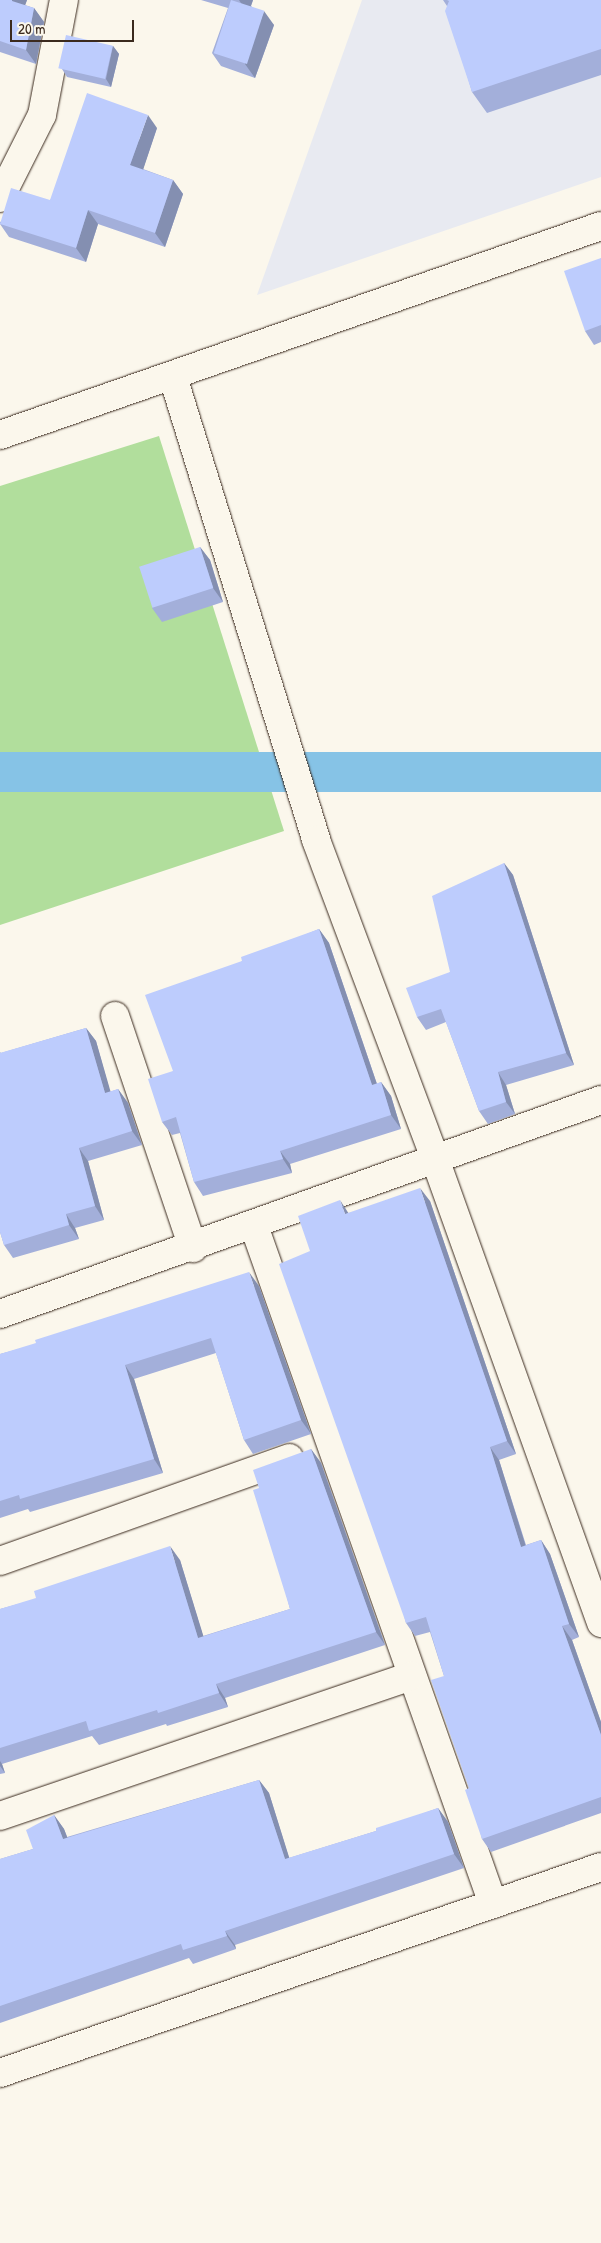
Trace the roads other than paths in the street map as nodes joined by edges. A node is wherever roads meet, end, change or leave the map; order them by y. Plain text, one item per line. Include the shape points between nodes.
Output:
1 (64, 0) edge
2 (0, 198) edge
3 (601, 226) edge
4 (173, 377) junction
5 (0, 435) edge
6 (115, 1016) dead end
7 (601, 1100) edge
8 (435, 1159) junction
9 (254, 1226) junction
10 (193, 1248) junction
11 (0, 1314) edge
12 (328, 1444) junction
13 (0, 1561) edge
14 (601, 1623) edge
15 (411, 1676) junction
16 (0, 1816) edge
17 (601, 1867) edge
18 (493, 1904) junction
19 (0, 2074) edge

1 - 2 street via 42,114
3 - 4 street
4 - 5 street
4 - 8 street via 316,840
6 - 10 street
7 - 8 street
8 - 9 street
8 - 14 street
9 - 10 street
9 - 12 street
10 - 11 street
12 - 13 street
12 - 15 street
15 - 16 street
15 - 18 street
17 - 18 street
18 - 19 street

